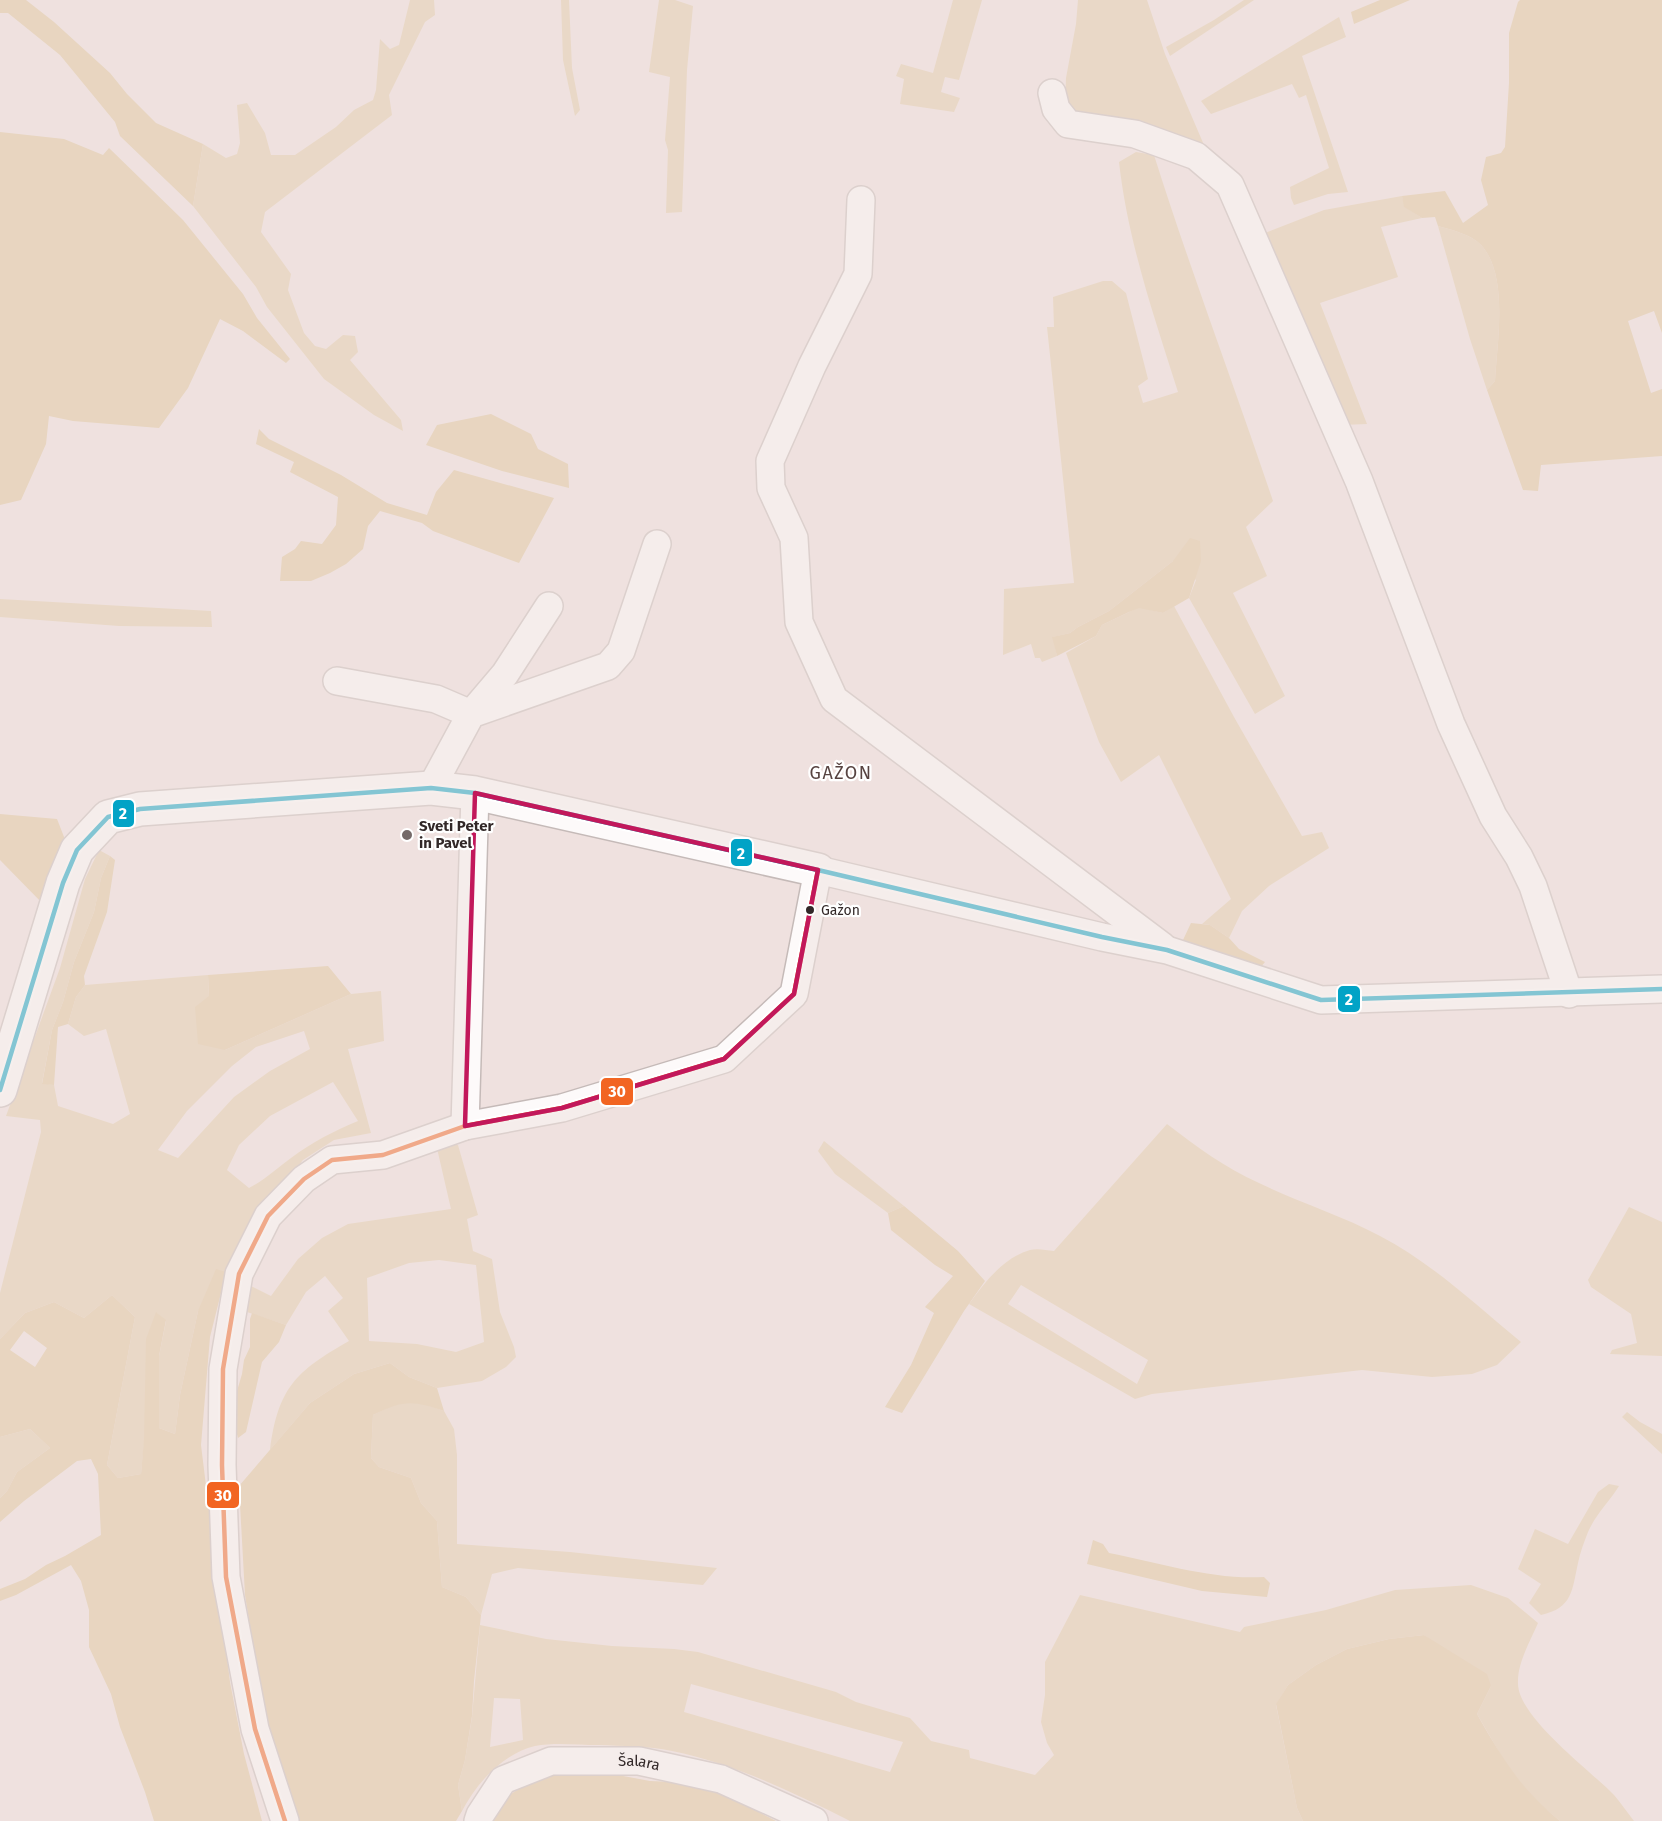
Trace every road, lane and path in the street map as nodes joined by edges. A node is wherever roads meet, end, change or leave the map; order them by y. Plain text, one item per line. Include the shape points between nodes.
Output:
1 (1053, 93) dead end
2 (861, 200) dead end
3 (657, 544) dead end
4 (549, 606) dead end
5 (337, 681) dead end
6 (471, 714) junction
7 (431, 788) junction
8 (475, 793) junction
9 (818, 870) junction
10 (1167, 950) junction
11 (1662, 989) edge
12 (1569, 994) junction
13 (0, 1090) edge
14 (465, 1126) junction
15 (285, 1821) edge
16 (478, 1821) edge
17 (814, 1821) edge

1 - 12 street via 1056,110 1068,124 1136,134 1197,156 1230,185 1359,481 1451,724 1493,816 1533,886
2 - 10 street via 858,274 770,461 771,488 794,537 799,622 834,699
3 - 6 street via 621,651 608,666
4 - 6 street via 505,674
5 - 6 street via 436,699
6 - 7 street
7 - 8 street
7 - 13 street via 140,809 108,817 77,850 63,884
8 - 9 street
8 - 14 street
9 - 10 street
9 - 14 street via 794,994 724,1059 562,1108
10 - 12 street via 1321,1000
11 - 12 street
14 - 15 street via 383,1155 332,1160 304,1179 268,1216 239,1274 223,1369 226,1577 255,1730
16 - 17 street, Šalara via 503,1780 551,1761 639,1761 722,1779

